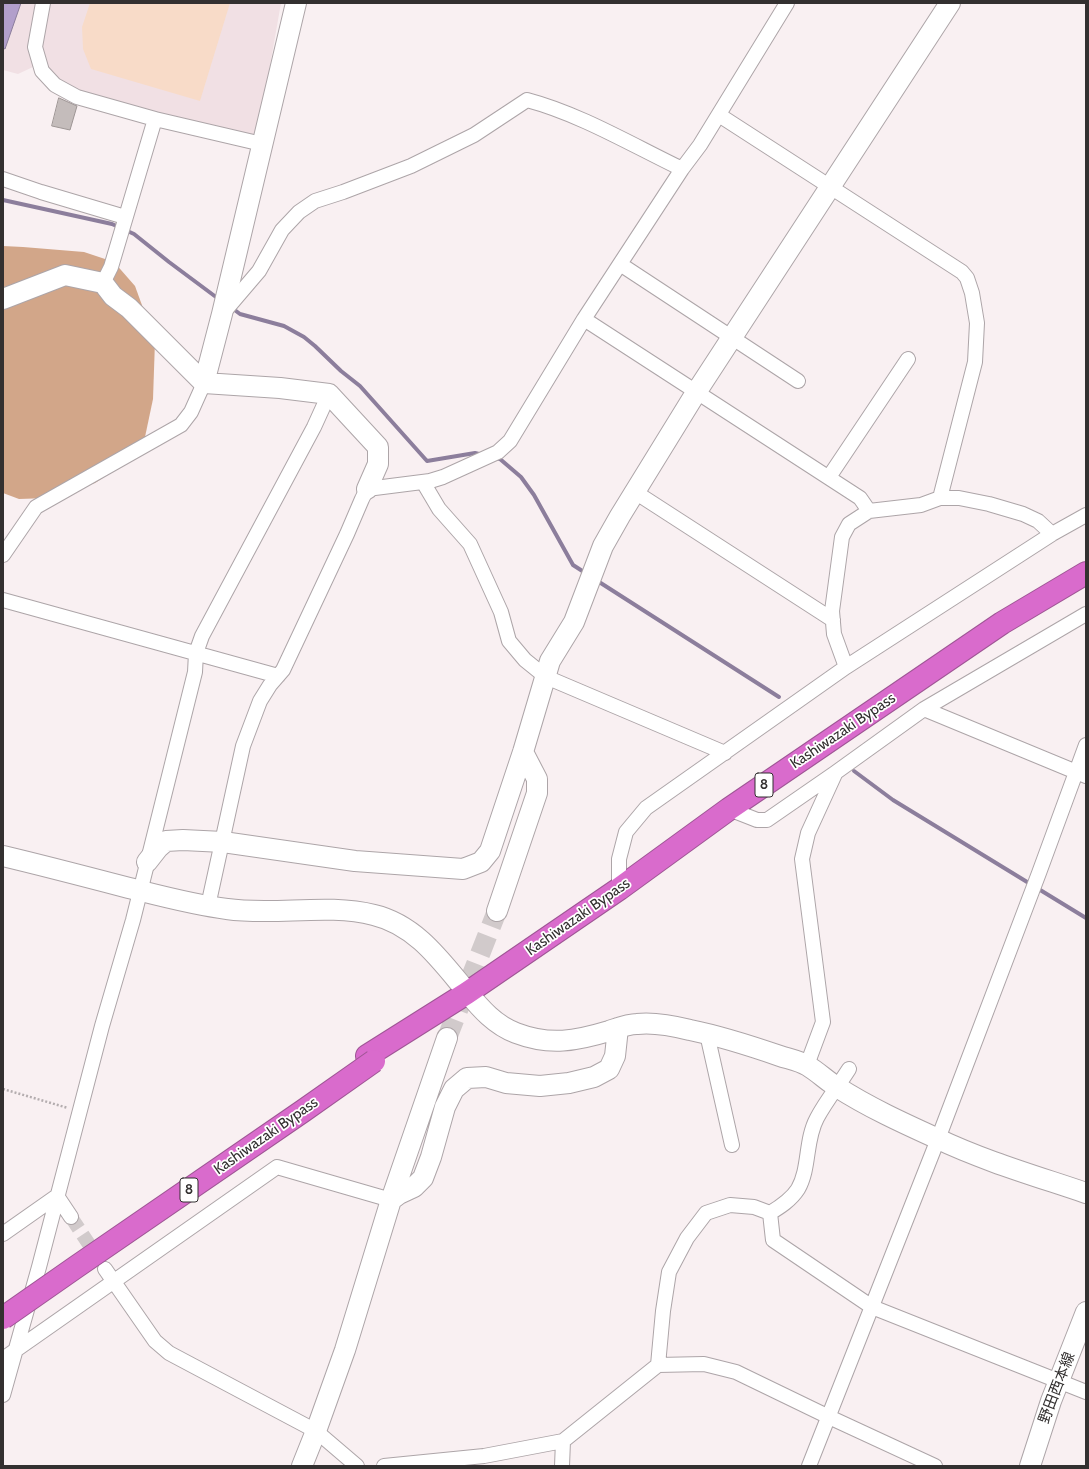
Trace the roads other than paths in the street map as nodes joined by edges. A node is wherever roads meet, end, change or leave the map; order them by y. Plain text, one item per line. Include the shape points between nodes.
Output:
1 (43, 3) edge
2 (296, 3) edge
3 (787, 3) edge
4 (950, 3) edge
5 (718, 115) junction
6 (155, 119) junction
7 (262, 144) junction
8 (682, 169) junction
9 (3, 179) edge
10 (831, 187) junction
11 (125, 217) junction
12 (620, 264) junction
13 (103, 283) junction
14 (3, 299) edge
15 (222, 314) junction
16 (584, 319) junction
17 (733, 337) junction
18 (908, 359) dead end
19 (798, 381) dead end
20 (204, 383) junction
21 (697, 391) junction
22 (329, 394) junction
23 (829, 477) junction
24 (423, 482) junction
25 (367, 489) junction
26 (635, 492) junction
27 (940, 498) junction
28 (869, 511) junction
29 (1086, 515) edge
30 (1052, 534) junction
31 (3, 555) edge
32 (1086, 573) edge
33 (3, 600) edge
34 (1086, 614) edge
35 (833, 620) junction
36 (196, 653) junction
37 (846, 667) junction
38 (278, 676) junction
39 (546, 676) junction
40 (924, 710) junction
41 (1086, 745) edge
42 (523, 752) junction
43 (725, 753) junction
44 (835, 773) junction
45 (1081, 774) edge
46 (729, 809) junction
47 (223, 842) junction
48 (3, 856) edge
49 (147, 862) junction
50 (619, 888) junction
51 (140, 891) junction
52 (208, 906) junction
53 (497, 911) tunnel mouth
54 (467, 993) junction
55 (618, 1028) junction
56 (707, 1034) junction
57 (447, 1038) tunnel mouth
58 (371, 1058) junction
59 (807, 1065) junction
60 (849, 1069) dead end
61 (837, 1088) junction
62 (938, 1139) junction
63 (732, 1145) dead end
64 (1086, 1193) edge
65 (57, 1196) junction
66 (391, 1200) junction
67 (770, 1213) junction
68 (71, 1217) tunnel mouth
69 (3, 1234) edge
70 (105, 1269) tunnel mouth
71 (113, 1281) junction
72 (3, 1304) edge
73 (872, 1307) junction
74 (1086, 1312) edge
75 (3, 1318) edge
76 (16, 1349) junction
77 (3, 1359) edge
78 (658, 1365) junction
79 (1058, 1381) junction
80 (1086, 1392) edge
81 (3, 1395) edge
82 (829, 1417) junction
83 (316, 1431) junction
84 (563, 1441) junction
85 (302, 1466) edge
86 (357, 1466) edge
87 (384, 1466) edge
88 (562, 1466) edge
89 (809, 1466) edge
90 (935, 1466) edge
91 (1030, 1466) edge

1 - 6 street via 35,47 42,72 55,85 76,97
2 - 7 street
3 - 5 street
4 - 10 street
5 - 8 street
5 - 10 street
6 - 7 street
6 - 11 street
7 - 15 street
8 - 12 street
8 - 15 street via 592,125 546,105 527,100 474,135 411,166 315,201 299,212 282,230 259,271
9 - 11 street
10 - 17 street
10 - 27 street via 962,272 972,292 977,323 975,362
11 - 13 street via 111,267
12 - 16 street
12 - 17 street
13 - 14 street via 65,275
13 - 20 street via 113,296 129,308
15 - 20 street
16 - 21 street
16 - 24 street via 510,441 498,452 444,477
17 - 19 street
17 - 21 street
18 - 23 street
20 - 22 street
20 - 31 street via 191,412 180,425 36,508
21 - 23 street
21 - 26 street
22 - 25 street via 378,447 378,464
22 - 36 street via 314,427 202,636
23 - 28 street via 860,498
24 - 25 street
24 - 39 street via 439,509 470,544 501,612 509,641 525,660
25 - 38 street
26 - 35 street
26 - 39 street via 603,546 574,622 550,661
27 - 28 street via 921,506
27 - 30 street via 959,498 1023,514 1038,521
28 - 35 street via 849,524 842,537
29 - 30 street
30 - 37 street
32 - 46 highway, Kashiwazaki Bypass / 8 via 1002,622
33 - 36 street
34 - 40 street
35 - 37 street via 834,634
36 - 38 street
36 - 49 street via 195,672
37 - 43 street
38 - 47 street via 260,701 243,746
39 - 42 street
39 - 43 street
40 - 44 street
40 - 45 street
41 - 45 street
42 - 47 street via 490,851 481,862 463,868 355,861
42 - 53 street via 536,779 537,793
43 - 50 street via 646,808 626,832 619,859
44 - 46 street via 766,820 757,820
44 - 59 street via 808,833 802,859 823,1022
45 - 62 street via 1039,873
46 - 50 highway, Kashiwazaki Bypass / 8
47 - 49 street via 166,841
47 - 52 street
48 - 51 street
49 - 51 street
50 - 54 highway, Kashiwazaki Bypass / 8
51 - 52 street
51 - 65 street
52 - 54 street via 230,910 342,910 373,914 407,929 425,944
54 - 55 street via 494,1021 512,1032 530,1038 566,1041
54 - 58 highway, Kashiwazaki Bypass / 8
55 - 56 street via 637,1024 657,1025
55 - 66 street via 615,1056 609,1069 594,1077 540,1086 506,1083 486,1078 467,1078 454,1089 444,1107 423,1178 414,1187
56 - 59 street
56 - 63 street
57 - 66 street
58 - 72 highway, Kashiwazaki Bypass / 8
58 - 75 highway, Kashiwazaki Bypass / 8, bridge via 303,1111
59 - 61 street
60 - 61 street
61 - 62 street
61 - 67 street via 817,1118 797,1190 784,1204
62 - 64 street via 982,1158
62 - 73 street
65 - 68 street
65 - 69 street
65 - 76 street
66 - 71 street via 277,1167
66 - 83 street via 345,1350
67 - 73 street via 773,1240
67 - 78 street via 754,1207 730,1205 706,1213 687,1238 669,1272
70 - 71 street
71 - 76 street
71 - 83 street via 155,1341 169,1353
73 - 79 street
73 - 82 street
74 - 79 street, 野田西本線
76 - 77 street
76 - 81 street
78 - 82 street via 704,1364 736,1372
78 - 84 street
79 - 80 street
79 - 91 street, 野田西本線
82 - 89 street
82 - 90 street
83 - 85 street
83 - 86 street
84 - 87 street via 484,1456
84 - 88 street

